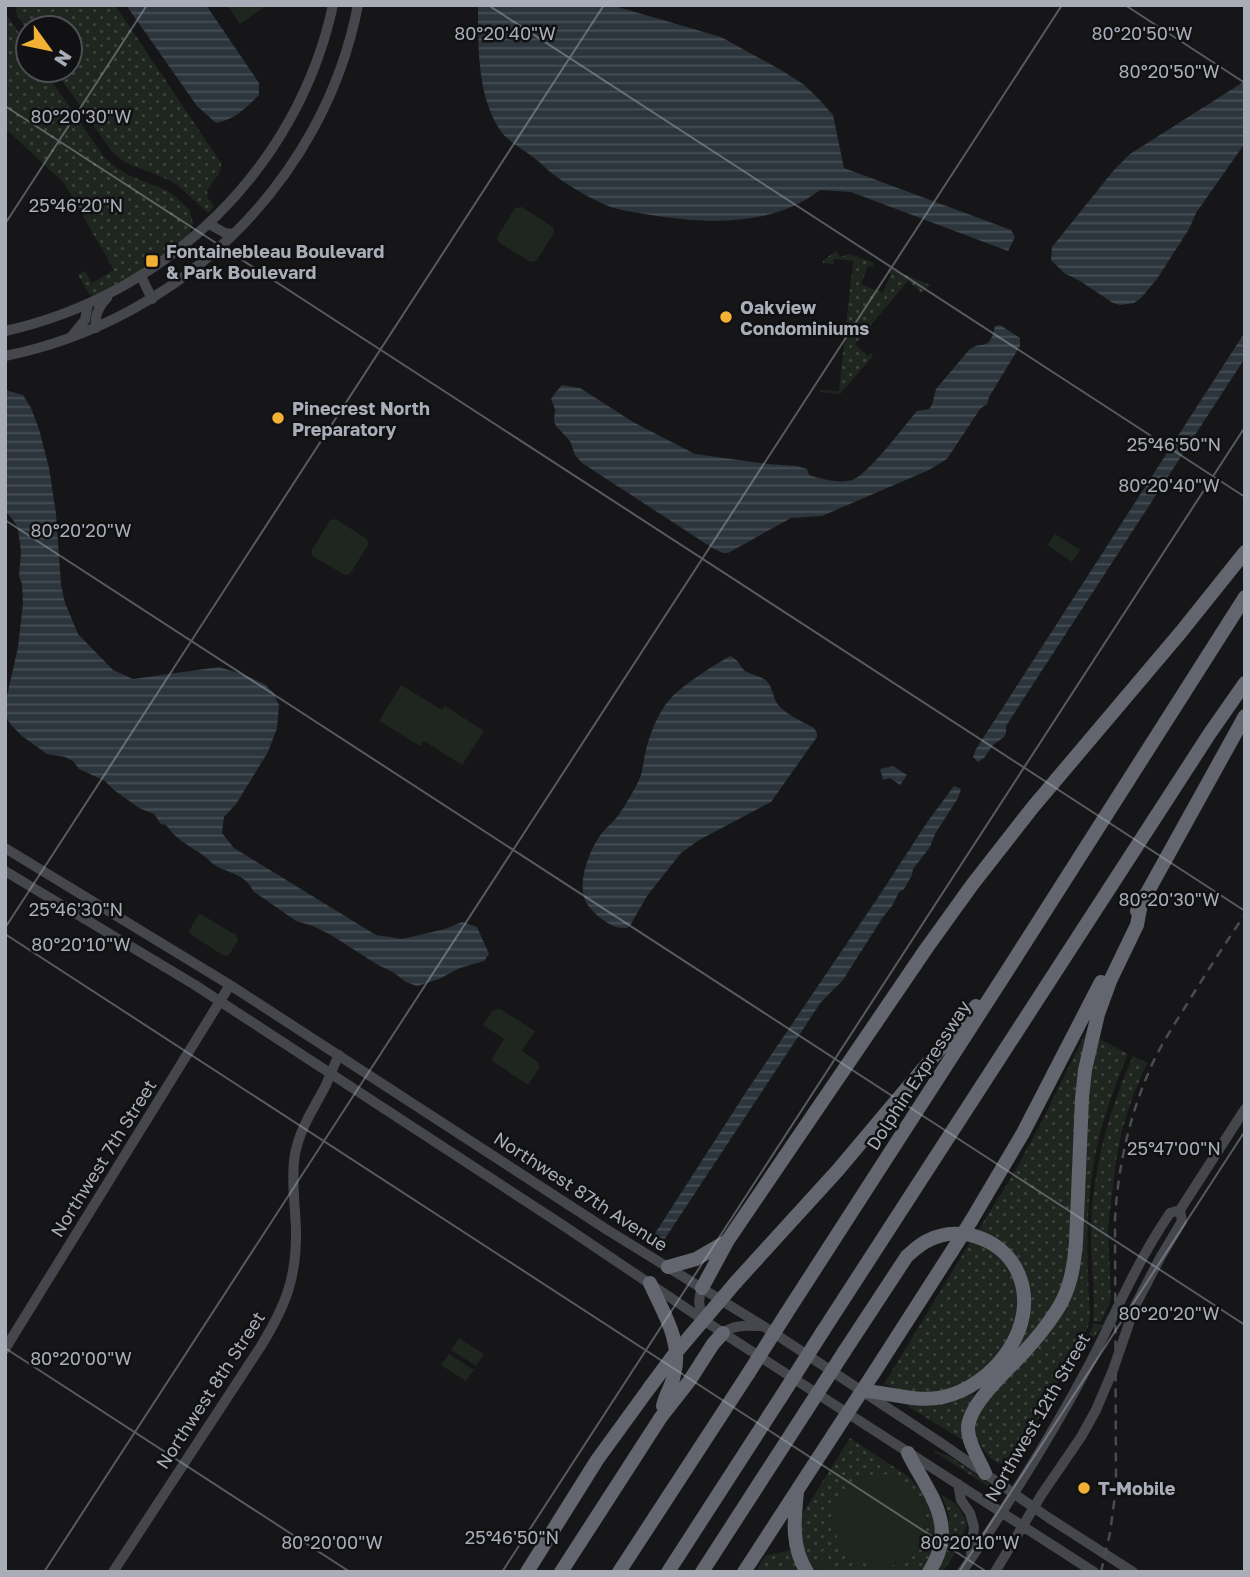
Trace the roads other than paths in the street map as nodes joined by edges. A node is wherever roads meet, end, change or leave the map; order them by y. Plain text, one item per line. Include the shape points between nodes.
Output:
1 (332, 5) edge
2 (358, 5) edge
3 (209, 224) junction
4 (234, 234) junction
5 (141, 276) junction
6 (111, 293) junction
7 (152, 299) junction
8 (88, 304) junction
9 (96, 328) junction
10 (5, 331) edge
11 (71, 338) junction
12 (5, 356) edge
13 (1245, 552) edge
14 (1245, 597) edge
15 (1245, 683) edge
16 (1245, 716) edge
17 (5, 848) edge
18 (5, 871) edge
19 (1141, 904) junction
20 (1009, 968) junction
21 (230, 985) junction
22 (220, 1002) junction
23 (339, 1055) junction
24 (330, 1073) junction
25 (1245, 1110) edge
26 (1180, 1210) junction
27 (728, 1240) junction
28 (668, 1267) junction
29 (650, 1283) junction
30 (702, 1287) junction
31 (708, 1323) junction
32 (763, 1326) junction
33 (723, 1333) junction
34 (5, 1349) edge
35 (863, 1391) junction
36 (661, 1417) junction
37 (908, 1453) junction
38 (985, 1473) junction
39 (958, 1484) junction
40 (798, 1488) junction
41 (1013, 1493) junction
42 (1034, 1508) junction
43 (1002, 1512) junction
44 (1023, 1526) junction
45 (969, 1561) junction
46 (113, 1572) edge
47 (527, 1572) edge
48 (561, 1572) edge
49 (619, 1572) edge
50 (668, 1572) edge
51 (702, 1572) edge
52 (744, 1572) edge
53 (807, 1572) edge
54 (929, 1572) edge
55 (962, 1572) edge
56 (995, 1572) edge
57 (1094, 1572) edge
58 (1133, 1572) edge

1 - 3 main road via 314,68 288,123 254,175
2 - 4 main road via 342,64 315,126 270,195
3 - 4 main road
3 - 5 main road
4 - 7 main road
5 - 6 main road
5 - 7 main road
6 - 8 main road
6 - 9 main road via 97,312
7 - 9 main road
8 - 10 main road
8 - 11 main road via 85,320
9 - 11 main road
11 - 12 main road
13 - 27 highway via 972,885
14 - 20 highway, Dolphin Expressway
15 - 50 highway, bridge
16 - 19 highway
17 - 21 main road, Northwest 87th Avenue
18 - 22 main road
19 - 38 highway via 1137,925 1098,1014 1085,1070 1076,1242 1069,1283 1041,1334 971,1414 970,1439
19 - 40 highway, bridge via 999,1175
20 - 47 highway, bridge via 649,1387
20 - 49 highway, Dolphin Expressway, bridge
21 - 22 main road, Northwest 7th Street
21 - 23 main road, Northwest 87th Avenue
22 - 24 main road
22 - 34 main road, Northwest 7th Street
23 - 24 main road, Northwest 8th Street
23 - 28 main road, Northwest 87th Avenue
24 - 29 main road
24 - 46 main road, Northwest 8th Street via 295,1154 294,1265 283,1308
25 - 26 main road, Northwest 12th Street
26 - 41 main road, Northwest 12th Street via 1170,1213 1150,1245 1083,1377
26 - 42 main road, Northwest 12th Street via 1182,1221 1141,1292 1096,1410
27 - 28 highway via 696,1259
27 - 30 highway
28 - 30 main road, Northwest 87th Avenue
29 - 31 main road
29 - 36 highway via 671,1327 677,1352
30 - 31 main road via 699,1303
30 - 32 main road, Northwest 87th Avenue
31 - 33 main road
32 - 33 main road via 738,1326
32 - 35 main road, Northwest 87th Avenue
33 - 36 highway
33 - 37 main road
35 - 38 main road, Northwest 87th Avenue
35 - 51 highway, bridge via 911,1399 938,1398 984,1377 1005,1356 1018,1330 1023,1295 1020,1276 1001,1250 988,1241 957,1233 929,1240 907,1256
36 - 48 highway
37 - 39 main road
37 - 54 highway via 940,1515 941,1543
38 - 41 main road, Northwest 87th Avenue
39 - 43 main road
39 - 45 main road via 974,1527
40 - 52 highway
40 - 53 highway via 795,1539
41 - 42 main road, Northwest 87th Avenue
41 - 43 main road, Northwest 12th Street
42 - 44 main road, Northwest 12th Street
42 - 58 main road, Northwest 87th Avenue
43 - 44 main road
43 - 45 main road, Northwest 12th Street
44 - 56 main road, Northwest 12th Street
44 - 57 main road
45 - 55 main road, Northwest 12th Street

